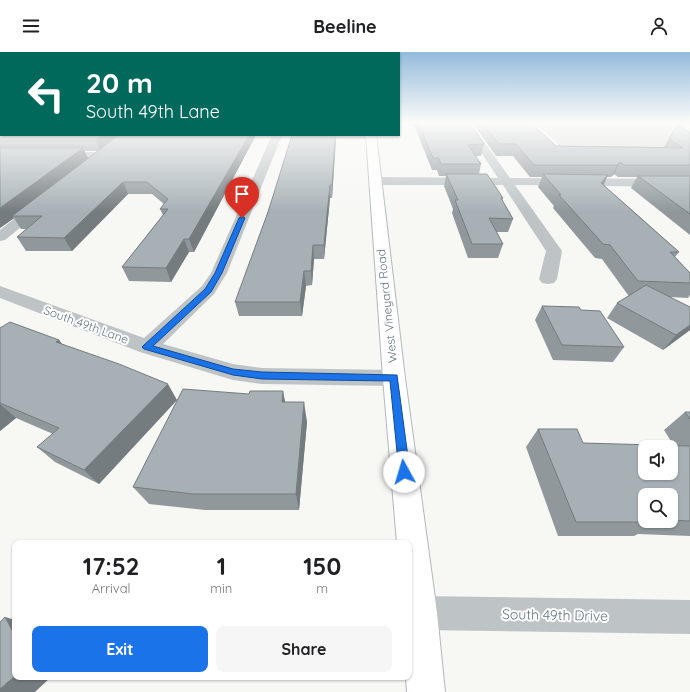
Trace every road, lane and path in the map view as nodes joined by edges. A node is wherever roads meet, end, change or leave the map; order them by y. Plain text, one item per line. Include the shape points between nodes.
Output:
1 (107, 152) edge
2 (270, 152) edge
3 (372, 152) edge
4 (485, 152) edge
5 (0, 155) edge
6 (103, 155) junction
7 (85, 169) edge
8 (375, 181) junction
9 (506, 182) junction
10 (690, 183) edge
11 (50, 197) edge
12 (0, 237) edge
13 (548, 280) dead end
14 (5, 299) edge
15 (147, 347) junction
16 (394, 378) junction
17 (412, 540) edge
18 (412, 541) edge
19 (420, 614) junction
20 (690, 617) edge
21 (426, 692) edge

1 - 6 street
2 - 15 street via 219,273 208,290
3 - 8 street, West Vineyard Road
4 - 9 street
5 - 6 street
6 - 7 street
8 - 9 street
8 - 16 street, West Vineyard Road
9 - 10 street
9 - 13 street via 554,250
11 - 12 street
14 - 15 street, South 49th Lane
15 - 16 street, South 49th Lane via 233,372 262,376
16 - 17 street, West Vineyard Road
18 - 19 street, West Vineyard Road
19 - 20 street, South 49th Drive
19 - 21 street, West Vineyard Road

